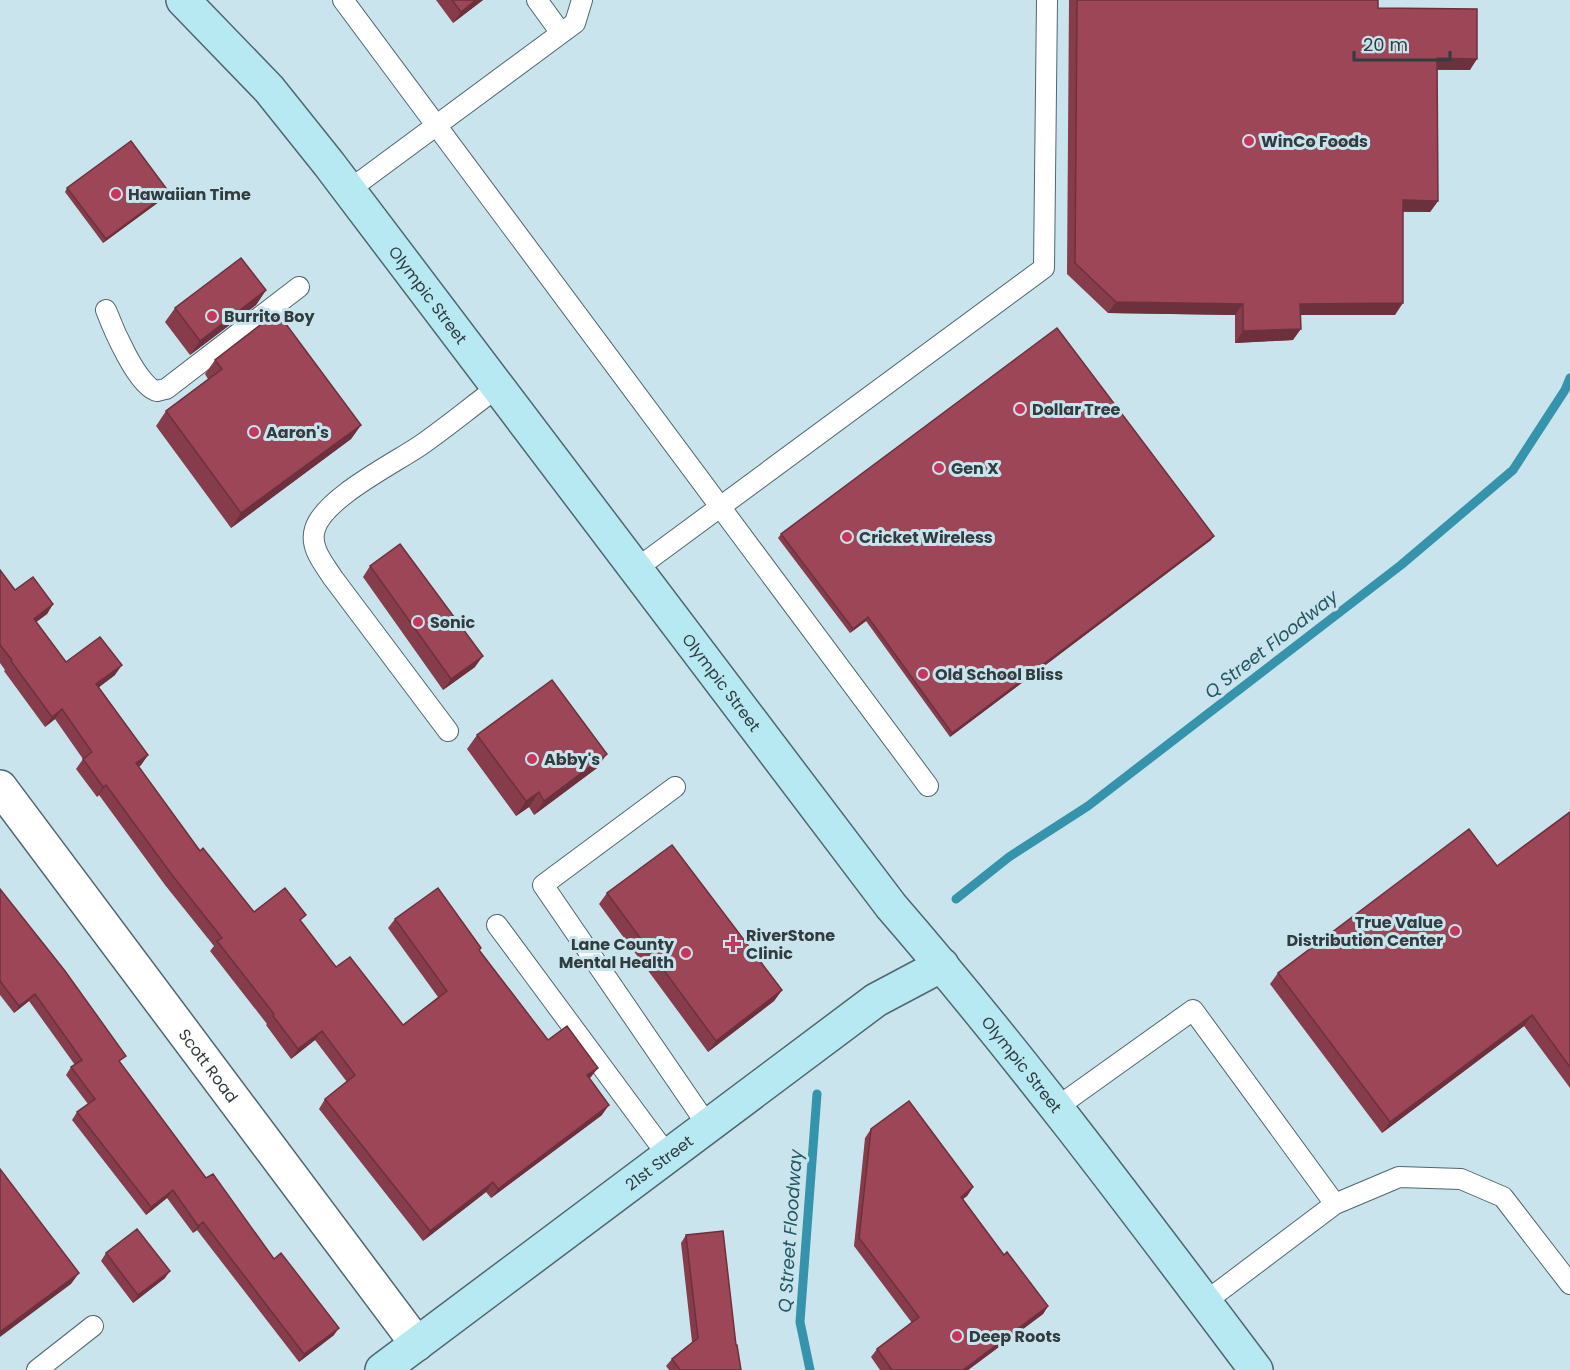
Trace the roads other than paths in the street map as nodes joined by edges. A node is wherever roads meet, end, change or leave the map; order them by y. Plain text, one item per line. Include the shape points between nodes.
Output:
1 (183, 0) edge
2 (343, 0) edge
3 (537, 0) edge
4 (582, 0) edge
5 (1047, 0) edge
6 (561, 33) junction
7 (436, 125) junction
8 (349, 190) junction
9 (299, 287) dead end
10 (106, 309) dead end
11 (498, 387) junction
12 (720, 506) junction
13 (636, 569) junction
14 (448, 731) dead end
15 (928, 786) dead end
16 (0, 787) edge
17 (675, 787) dead end
18 (497, 925) dead end
19 (942, 965) junction
20 (1056, 1107) junction
21 (708, 1126) junction
22 (668, 1156) junction
23 (1335, 1204) junction
24 (1570, 1284) edge
25 (1205, 1302) junction
26 (93, 1326) dead end
27 (417, 1344) junction
28 (38, 1370) edge
29 (382, 1370) edge
30 (1256, 1370) edge

1 - 8 main road, Olympic Street via 269,89
2 - 7 lane
3 - 6 lane
4 - 6 lane via 575,23
5 - 12 lane via 1044,268
6 - 7 lane
7 - 8 lane
7 - 12 lane
8 - 11 main road, Olympic Street
9 - 10 lane via 166,389 157,391 148,386 131,363
11 - 13 main road, Olympic Street
11 - 14 lane via 420,446 327,508 314,530 316,552 333,578
12 - 13 lane
12 - 15 lane
13 - 19 main road, Olympic Street via 891,906
16 - 27 street, Scott Road
17 - 21 lane via 543,885
18 - 22 lane
19 - 20 main road, Olympic Street
19 - 21 main road, 21st Street via 876,1000
20 - 23 lane via 1193,1010
20 - 25 main road, Olympic Street
21 - 22 main road, 21st Street
22 - 27 main road, 21st Street
23 - 24 lane via 1399,1177 1461,1179 1503,1197
23 - 25 lane
25 - 30 main road, Olympic Street
26 - 28 lane
27 - 29 main road, 21st Street

